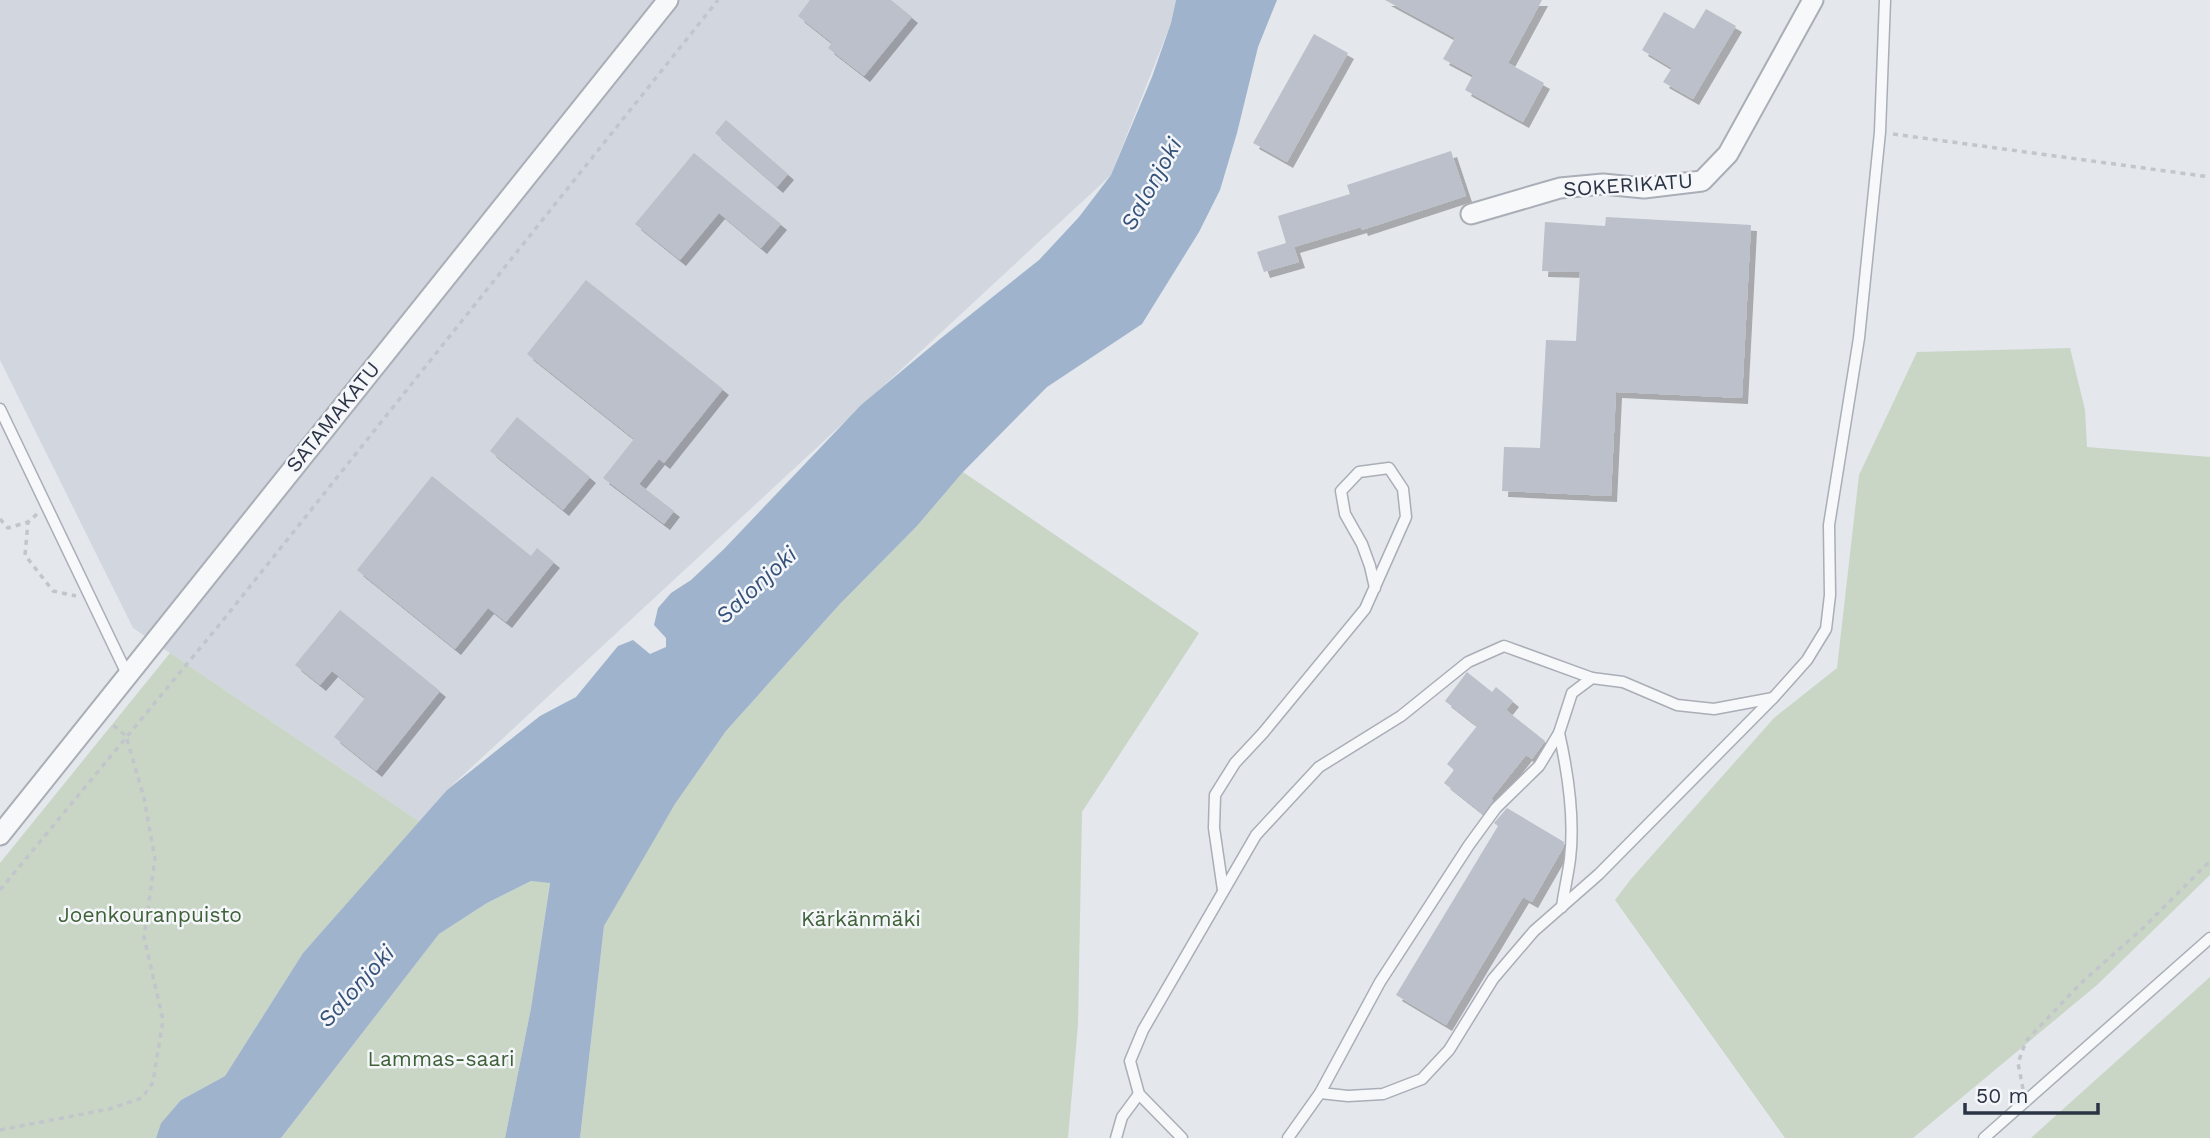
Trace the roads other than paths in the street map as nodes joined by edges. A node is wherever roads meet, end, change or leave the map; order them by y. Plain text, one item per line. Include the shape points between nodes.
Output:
1 (668, 0) edge
2 (1813, 0) edge
3 (1885, 0) edge
4 (1471, 214) dead end
5 (0, 409) edge
6 (1375, 588) junction
7 (127, 674) junction
8 (1592, 678) junction
9 (1773, 698) junction
10 (1559, 733) junction
11 (0, 835) edge
12 (1223, 890) junction
13 (1562, 907) junction
14 (2210, 938) edge
15 (1320, 1093) junction
16 (1139, 1094) junction
17 (1116, 1138) edge
18 (1182, 1138) edge
19 (1288, 1138) edge
20 (1984, 1138) edge

1 - 7 street, SATAMAKATU
2 - 4 street, SOKERIKATU via 1728,154 1702,181 1644,188 1603,184 1560,188
3 - 9 lane via 1880,132 1859,338 1829,525 1826,629 1807,660
5 - 7 lane
6 - 6 lane via 1406,517 1403,489 1389,468 1359,472 1341,491 1345,514 1362,544
6 - 12 lane via 1365,609 1235,762 1215,796 1214,828
7 - 11 street, SATAMAKATU
8 - 9 lane via 1623,682 1677,705 1714,709
8 - 10 lane via 1572,693
8 - 12 lane via 1504,646 1468,662 1401,716 1319,767 1256,835
9 - 13 lane
10 - 13 lane via 1570,803 1570,857
10 - 15 lane via 1539,765 1496,808 1469,845 1380,982
12 - 16 lane via 1130,1061
13 - 15 lane via 1534,931 1493,979 1449,1050 1422,1079 1383,1094
14 - 20 lane
15 - 19 lane
16 - 17 lane via 1122,1117
16 - 18 lane

